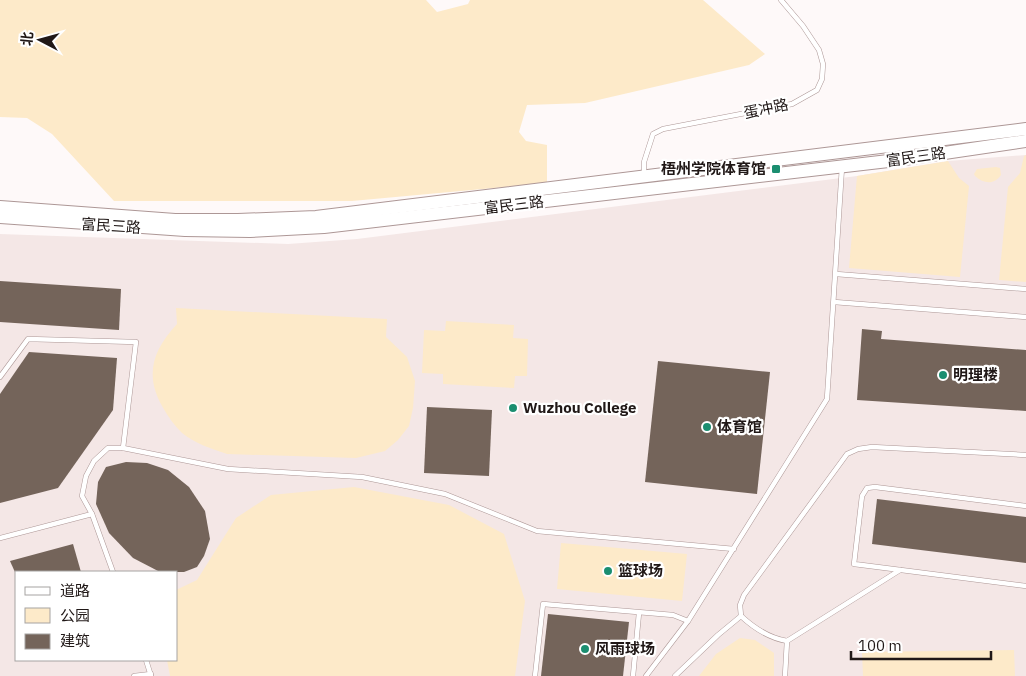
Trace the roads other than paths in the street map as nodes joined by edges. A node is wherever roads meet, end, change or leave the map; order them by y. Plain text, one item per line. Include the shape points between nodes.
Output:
1 (781, 0) edge
2 (1026, 129) edge
3 (1026, 141) edge
4 (842, 166) junction
5 (644, 176) junction
6 (0, 208) edge
7 (0, 217) edge
8 (836, 274) junction
9 (1026, 289) edge
10 (834, 302) junction
11 (1026, 317) edge
12 (0, 377) edge
13 (123, 448) junction
14 (1026, 455) edge
15 (1026, 506) edge
16 (92, 514) junction
17 (0, 538) edge
18 (734, 549) junction
19 (900, 570) junction
20 (113, 571) edge
21 (1026, 586) edge
22 (639, 613) junction
23 (741, 616) junction
24 (688, 621) junction
25 (787, 641) junction
26 (146, 661) edge
27 (151, 675) edge
28 (134, 676) edge
29 (535, 676) edge
30 (633, 676) edge
31 (646, 676) edge
32 (675, 676) edge
33 (784, 676) edge

1 - 5 lane, 蛋冲路 via 819,50 823,64 817,90 792,104 663,129 653,134 644,162
2 - 5 main road, 富民三路
3 - 4 main road, 富民三路
4 - 7 main road, 富民三路 via 324,227 185,230
4 - 8 lane
5 - 6 main road, 富民三路 via 316,217 175,220
8 - 9 lane
8 - 10 lane
10 - 11 lane
10 - 18 lane via 828,399
12 - 13 lane via 28,339 136,342
13 - 16 lane via 108,448 94,461 86,476 82,496
13 - 18 lane via 228,469 362,477 445,494 537,531
14 - 23 lane via 872,447 847,454 744,594
15 - 19 lane via 867,488 862,496 854,564
16 - 17 lane
16 - 20 lane
18 - 24 lane
19 - 21 lane
19 - 25 lane
22 - 24 lane via 673,616
22 - 29 lane via 543,604
22 - 30 lane
23 - 25 lane via 765,635
23 - 32 lane
24 - 31 lane
25 - 33 lane
26 - 27 lane
27 - 28 lane

